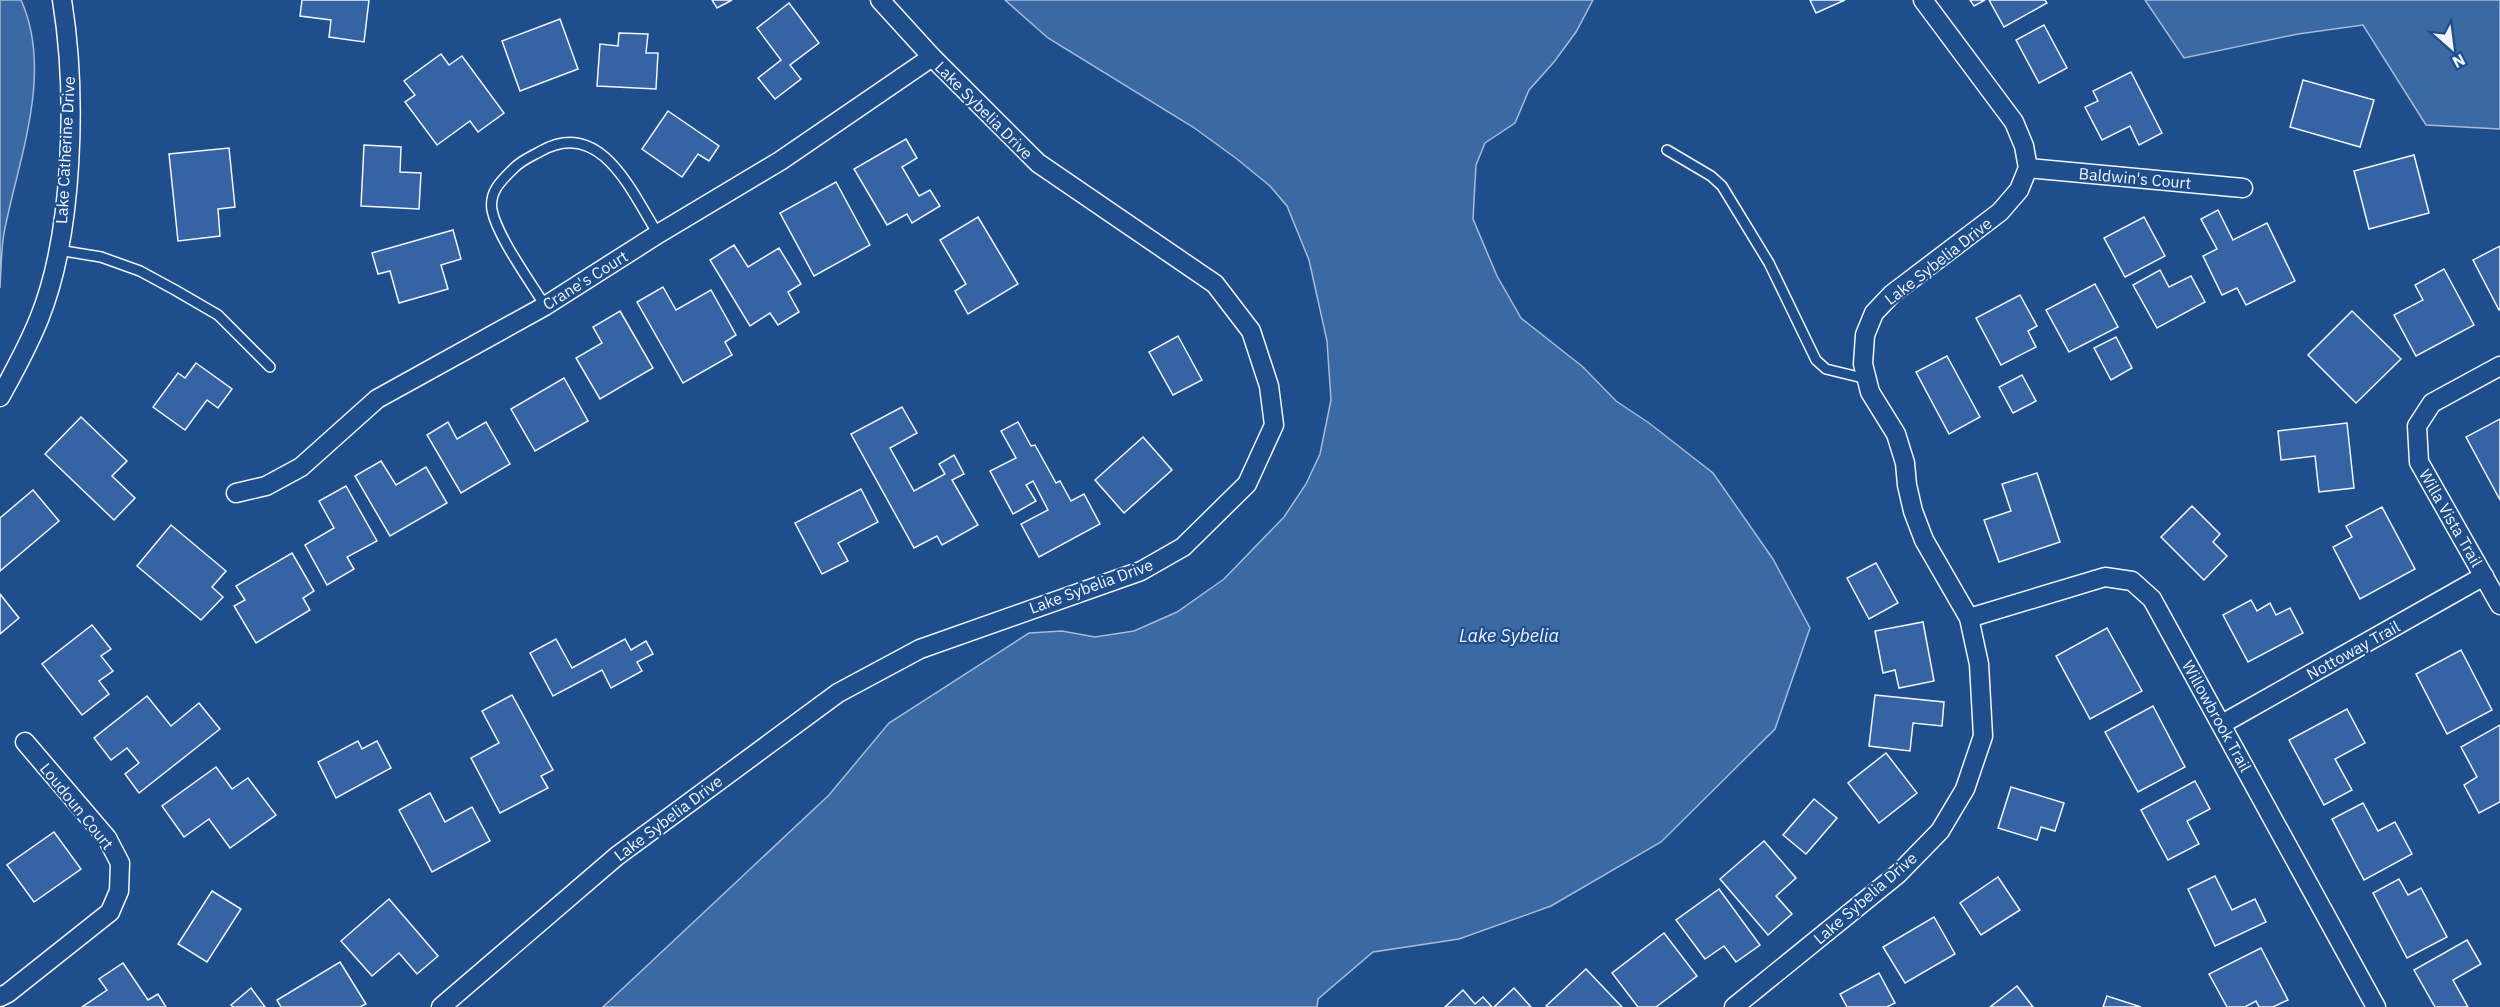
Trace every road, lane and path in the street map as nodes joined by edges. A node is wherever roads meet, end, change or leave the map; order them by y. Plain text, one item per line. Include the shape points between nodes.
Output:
1 (62, 0) edge
2 (880, 0) edge
3 (1923, 0) edge
4 (932, 57) junction
5 (1667, 150) dead end
6 (2028, 168) junction
7 (2243, 188) dead end
8 (658, 234) junction
9 (58, 250) junction
10 (545, 306) junction
11 (2500, 366) edge
12 (270, 367) dead end
13 (1867, 379) junction
14 (0, 397) edge
15 (236, 493) dead end
16 (2484, 576) junction
17 (2500, 605) edge
18 (1969, 618) junction
19 (2222, 724) junction
20 (25, 742) dead end
21 (0, 997) edge
22 (441, 1007) edge
23 (1734, 1007) edge
24 (2376, 1007) edge

1 - 9 street, Lake Catherine Drive via 69,40 70,128
2 - 4 street, Lake Sybelia Drive
3 - 6 street via 2014,122
4 - 8 street, Crane's Court via 780,161
4 - 22 street, Lake Sybelia Drive via 1038,163 1215,284 1251,331 1269,386 1274,425 1247,484 1183,547 1142,571 920,649 838,693 617,856
5 - 13 lane via 1722,186 1769,263 1816,360 1826,369
6 - 7 street, Baldwin's Court
6 - 13 street, Lake Sybelia Drive via 2019,190 2000,212 1892,294 1874,313 1865,335 1863,364
8 - 10 street, Crane's Court
8 - 10 lane via 610,159 588,145 572,141 550,146 518,164 495,186 492,208 497,226
9 - 12 lane via 101,257 140,271 175,290 218,315
9 - 14 street, Lake Catherine Drive via 39,319
10 - 15 street, Crane's Court via 377,399 301,467 266,486
11 - 16 street, Willa Vista Trail via 2432,403 2416,426 2419,462
13 - 18 street, Lake Sybelia Drive via 1870,392 1896,434 1913,511 1924,540
16 - 17 street, Willa Vista Trail
16 - 19 street, Nottoway Trail
18 - 19 street, Willowbrook Trail via 2105,577 2132,581 2152,599
18 - 23 street, Lake Sybelia Drive via 1979,664 1983,736 1965,789 1940,831 1898,874
19 - 24 street, Willowbrook Trail
20 - 21 street, Loudoun Court via 107,838 120,863 119,891 110,912

